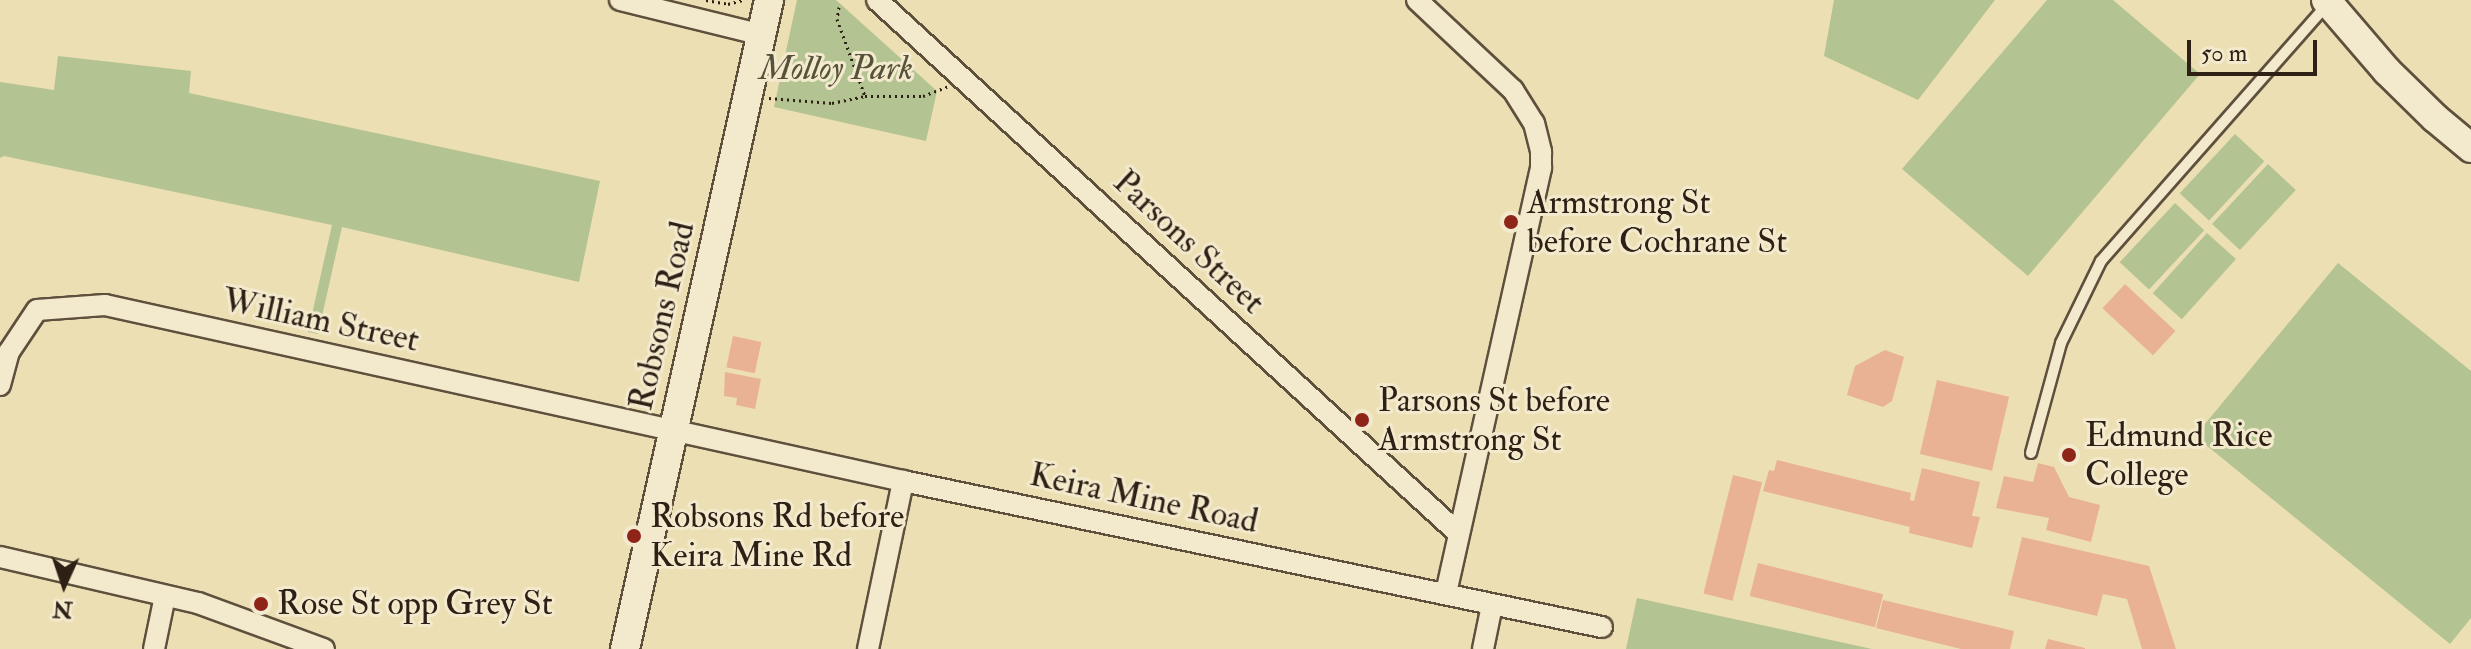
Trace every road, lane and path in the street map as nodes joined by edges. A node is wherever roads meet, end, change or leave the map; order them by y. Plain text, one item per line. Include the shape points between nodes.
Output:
1 (620, 0) edge
2 (706, 0) edge
3 (743, 0) edge
4 (769, 0) edge
5 (877, 0) edge
6 (1417, 0) edge
7 (2327, 2) edge
8 (839, 7) dead end
9 (762, 35) junction
10 (965, 79) junction
11 (865, 96) junction
12 (768, 97) dead end
13 (2471, 148) edge
14 (0, 385) edge
15 (673, 429) junction
16 (2031, 453) dead end
17 (903, 481) junction
18 (1457, 532) junction
19 (0, 557) edge
20 (1446, 592) junction
21 (165, 596) junction
22 (1492, 605) junction
23 (1602, 627) dead end
24 (154, 649) edge
25 (324, 649) edge
26 (625, 649) edge
27 (868, 649) edge
28 (1483, 649) edge

1 - 9 street
2 - 3 path
4 - 9 main road, Robsons Road
5 - 10 street, Parsons Street
6 - 18 street via 1513,90 1536,131 1541,168
7 - 13 main road via 2387,71
7 - 16 lane via 2101,261 2061,343
8 - 11 path via 837,19
9 - 15 main road, Robsons Road
10 - 11 path via 923,96
10 - 18 street, Parsons Street
11 - 12 path via 832,103
14 - 15 street, William Street via 9,352 37,310 105,305
15 - 17 street, Keira Mine Road
15 - 26 main road, Robsons Road
17 - 20 street, Keira Mine Road
17 - 27 street
18 - 20 street
19 - 21 street
20 - 22 street, Keira Mine Road
21 - 24 street
21 - 25 street via 224,611
22 - 23 street, Keira Mine Road
22 - 28 street

